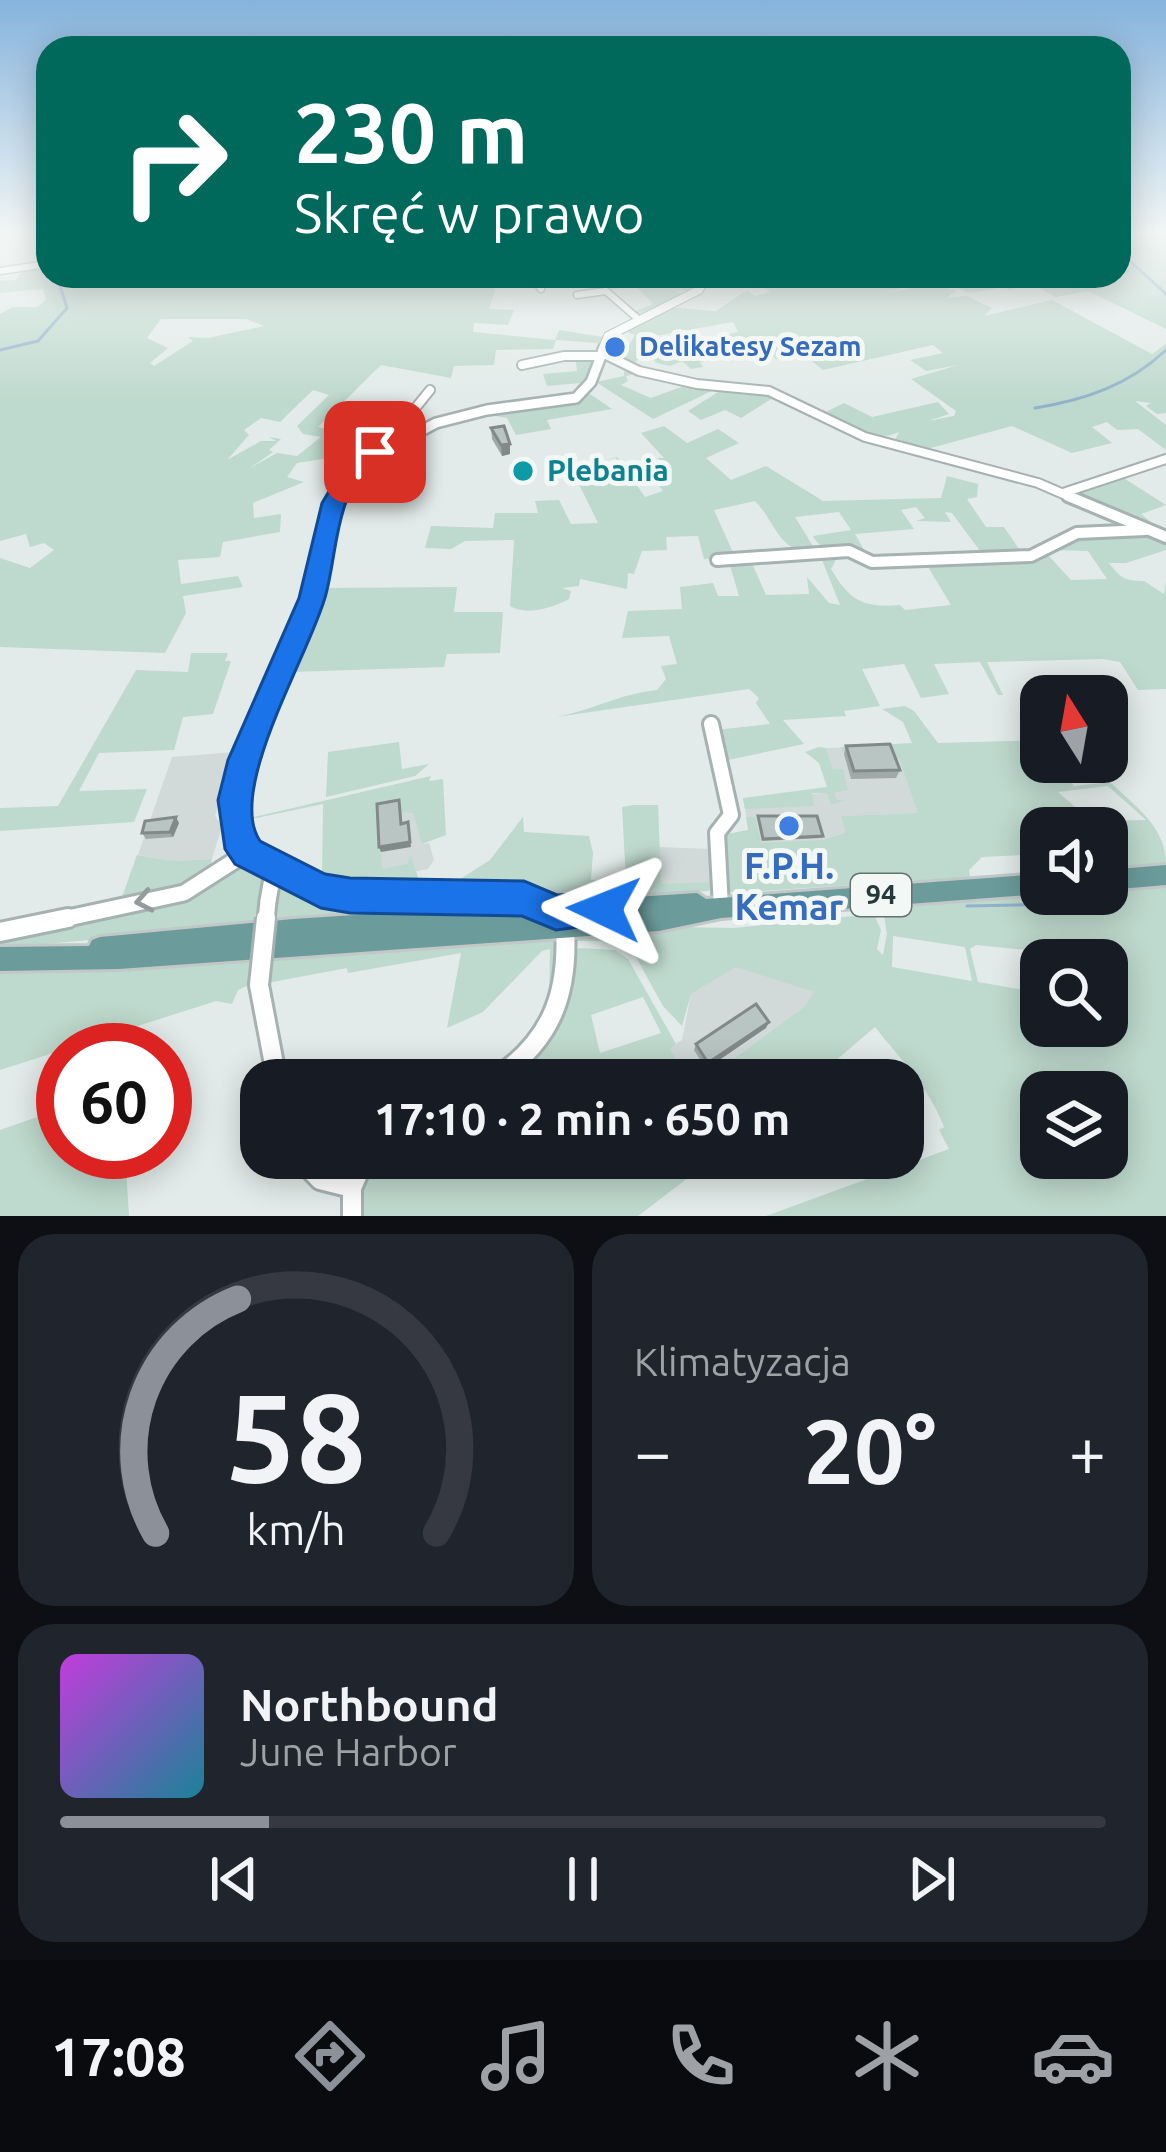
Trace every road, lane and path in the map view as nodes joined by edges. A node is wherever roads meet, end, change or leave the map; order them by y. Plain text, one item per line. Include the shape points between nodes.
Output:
1 (700, 289) edge
2 (577, 295) dead end
3 (637, 318) junction
4 (601, 354) junction
5 (522, 365) dead end
6 (430, 390) dead end
7 (384, 447) junction
8 (1166, 459) edge
9 (1063, 493) junction
10 (1149, 529) junction
11 (1166, 537) edge
12 (717, 560) dead end
13 (711, 724) dead end
14 (248, 852) junction
15 (274, 867) junction
16 (1166, 875) edge
17 (1128, 878) edge
18 (1020, 886) edge
19 (721, 907) junction
20 (561, 920) junction
21 (0, 932) edge
22 (0, 959) edge
23 (274, 1059) edge
24 (524, 1059) edge
25 (319, 1179) edge
26 (356, 1179) edge
27 (352, 1188) junction
28 (352, 1216) edge

1 - 3 street
2 - 3 street via 607,291
3 - 4 street via 608,336
4 - 5 street
4 - 7 street via 576,398 454,418
4 - 9 street via 638,371 769,391 865,437
6 - 7 street
7 - 14 street via 343,480 312,598 244,760 233,821
8 - 9 street
9 - 10 street
10 - 11 street
10 - 12 street via 1077,533 1031,556 872,562 850,551
13 - 19 street via 731,815 717,833
14 - 15 street
14 -> 21 street via 184,893
15 - 20 street via 350,896 524,898
15 - 23 street, bridge via 259,985
16 - 17 main road
18 - 19 main road, 94
19 - 20 main road, 94 via 659,920
20 - 22 main road, 94 via 119,957
20 - 24 street via 566,978 556,1021
25 - 27 street
26 - 27 street
27 - 28 street

